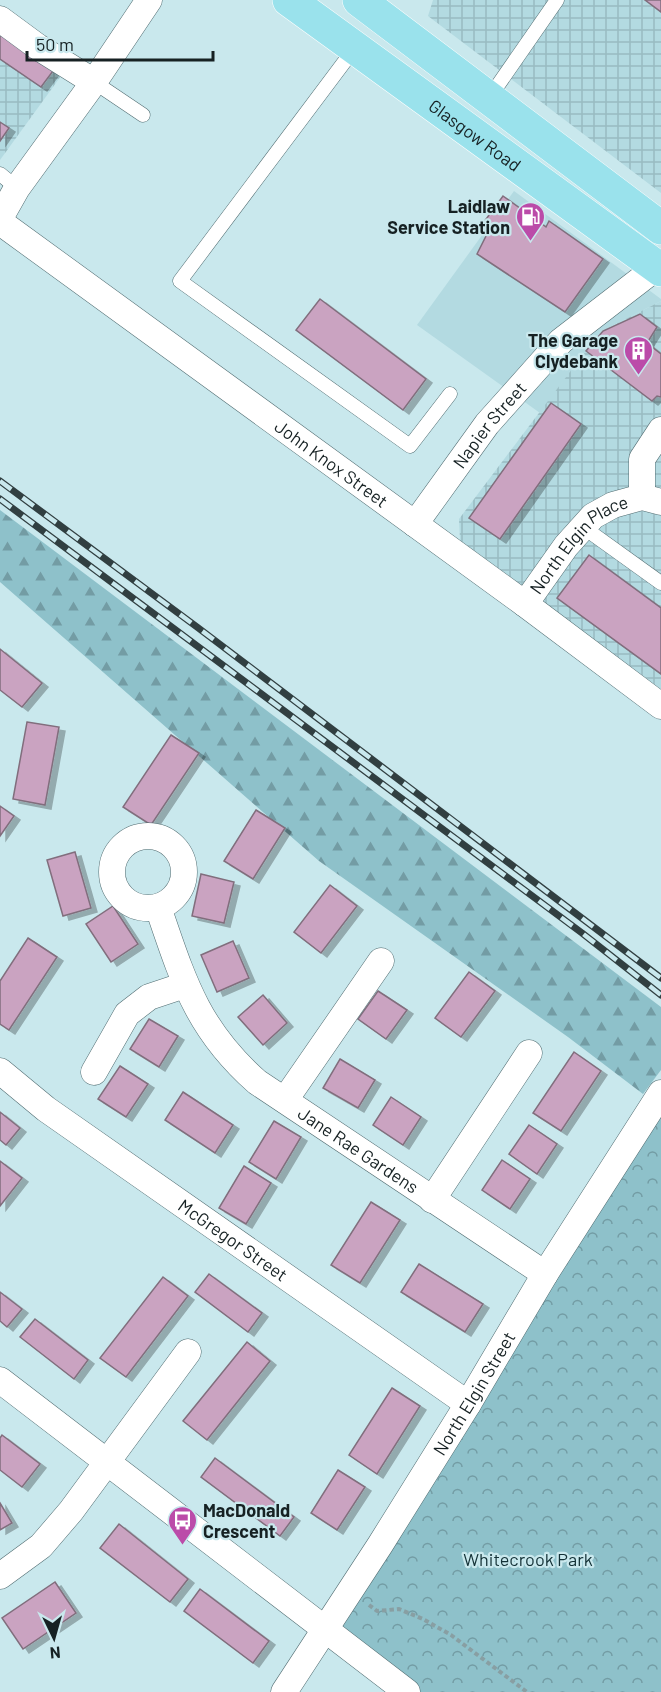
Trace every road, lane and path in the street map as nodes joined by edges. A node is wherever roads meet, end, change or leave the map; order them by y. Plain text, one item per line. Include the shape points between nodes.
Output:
1 (148, 0) edge
2 (289, 0) edge
3 (359, 0) edge
4 (557, 0) edge
5 (0, 19) edge
6 (354, 49) junction
7 (94, 82) junction
8 (489, 98) junction
9 (143, 115) dead end
10 (9, 181) edge
11 (0, 220) edge
12 (661, 228) edge
13 (659, 268) edge
14 (450, 394) dead end
15 (661, 430) edge
16 (652, 500) edge
17 (415, 524) junction
18 (583, 527) junction
19 (661, 583) edge
20 (525, 604) junction
21 (661, 706) edge
22 (158, 907) dead end
23 (381, 961) dead end
24 (185, 985) junction
25 (529, 1053) dead end
26 (0, 1071) edge
27 (94, 1072) dead end
28 (661, 1093) edge
29 (285, 1100) junction
30 (432, 1200) junction
31 (545, 1274) junction
32 (188, 1352) dead end
33 (0, 1380) edge
34 (468, 1404) junction
35 (107, 1461) junction
36 (0, 1576) edge
37 (349, 1592) junction
38 (325, 1630) junction
39 (285, 1692) edge
40 (407, 1692) edge
41 (527, 1692) edge

1 - 7 street
2 - 6 main road, Glasgow Road
3 - 8 main road, Glasgow Road
4 - 8 lane
5 - 7 street
6 - 13 main road, Glasgow Road
6 - 14 lane via 180,281 410,446
7 - 9 lane
7 - 10 street
8 - 12 main road, Glasgow Road
10 - 11 street
11 - 17 street, John Knox Street
13 - 17 street, Napier Street via 561,340 487,424
15 - 16 street, North Elgin Place via 642,459
16 - 18 street, North Elgin Place via 613,505
17 - 20 street, John Knox Street
18 - 19 lane
18 - 20 street, North Elgin Place
20 - 21 street, John Knox Street
22 - 24 street, Jane Rae Gardens
23 - 29 street, Jane Rae Gardens
24 - 27 street via 149,997 127,1014
24 - 29 street, Jane Rae Gardens via 203,1019 235,1062
25 - 30 street, Jane Rae Gardens
26 - 34 street, McGregor Street via 46,1109
28 - 31 street, North Elgin Street
29 - 30 street, Jane Rae Gardens
30 - 31 street, Jane Rae Gardens
31 - 34 street, North Elgin Street
32 - 35 street
33 - 35 street
34 - 37 street, North Elgin Street
35 - 36 street via 41,1546
35 - 38 street
37 - 38 street, North Elgin Street
37 - 41 path via 377,1611 399,1609 423,1619
38 - 39 street, North Elgin Street
38 - 40 street

